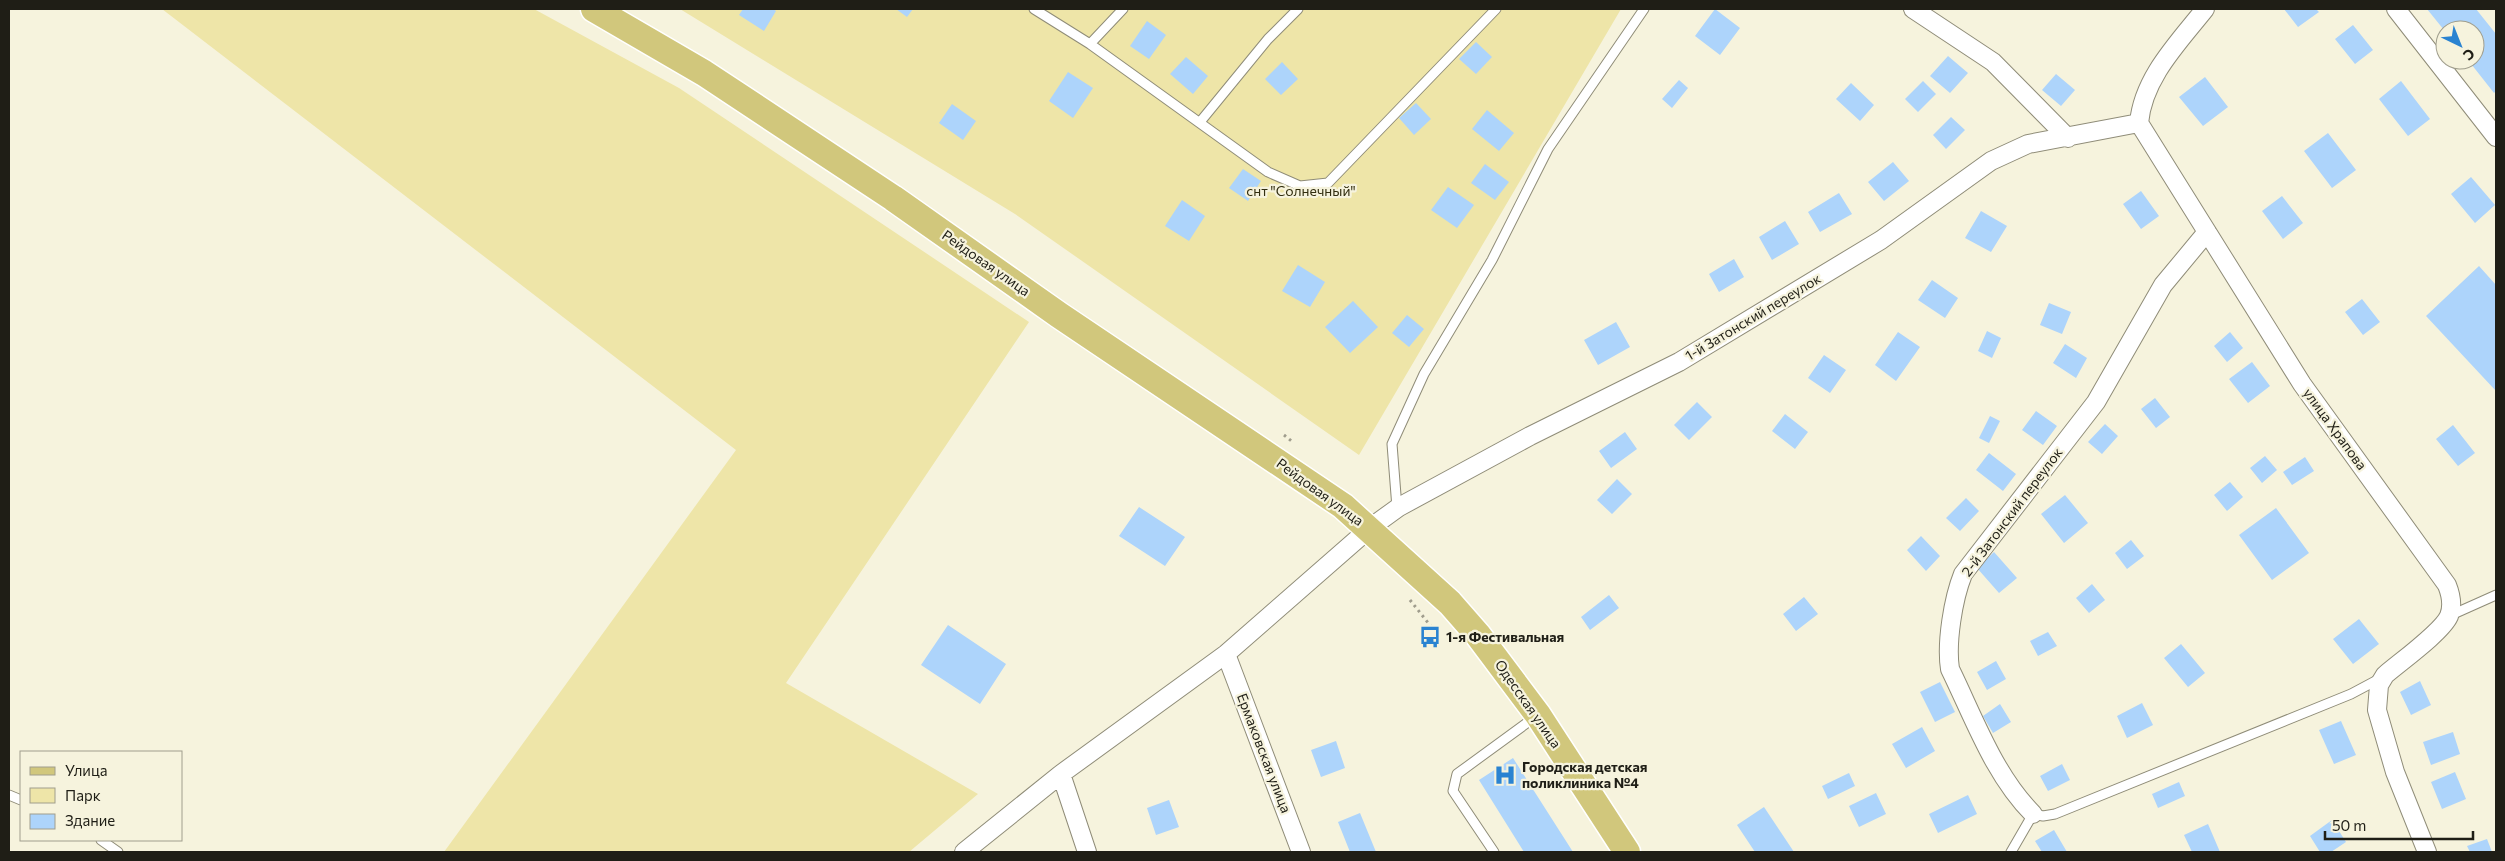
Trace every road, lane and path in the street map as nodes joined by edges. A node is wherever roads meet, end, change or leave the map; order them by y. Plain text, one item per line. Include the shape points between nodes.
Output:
1 (594, 9) edge
2 (1034, 9) edge
3 (1123, 9) edge
4 (1298, 9) edge
5 (1496, 9) edge
6 (1644, 9) edge
7 (1913, 9) edge
8 (2205, 9) edge
9 (2396, 9) edge
10 (1090, 44) junction
11 (1200, 122) junction
12 (2139, 123) junction
13 (2495, 130) edge
14 (2068, 138) junction
15 (2207, 232) junction
16 (1399, 507) junction
17 (1370, 528) junction
18 (2496, 594) edge
19 (2449, 616) junction
20 (1226, 654) junction
21 (2385, 675) junction
22 (1538, 715) junction
23 (1061, 774) junction
24 (2033, 814) junction
25 (102, 841) edge
26 (118, 852) edge
27 (964, 852) edge
28 (1087, 852) edge
29 (1301, 852) edge
30 (1494, 852) edge
31 (1626, 852) edge
32 (2011, 852) edge
33 (2427, 852) edge

1 - 17 main road, Рейдовая улица via 704,73 893,198 1343,506
2 - 10 lane
3 - 10 lane
4 - 11 lane via 1268,39
5 - 11 lane via 1328,183 1300,186 1268,172
6 - 16 lane via 1548,149 1492,260 1424,374 1392,444
7 - 14 street via 1993,62
8 - 12 street via 2149,85 2140,106
9 - 13 street
10 - 11 lane
12 - 14 street, 1-й Затонский переулок
12 - 15 street, улица Храпова
14 - 16 street, 1-й Затонский переулок via 2028,144 2008,151 1881,240 1678,362 1530,436
15 - 19 street, улица Храпова via 2302,384 2440,573 2451,594
15 - 24 street, 2-й Затонский переулок via 2163,285 2096,402 1962,574 1957,588 1948,656 1950,669 2001,772 2017,798
16 - 17 lane
17 - 20 street
17 - 22 main road, Одесская улица via 1450,603
18 - 19 lane
19 - 21 street via 2442,626
20 - 23 street
20 - 29 street, Ермаковская улица
21 - 24 lane via 2351,694 2055,814
21 - 33 street via 2379,685 2377,710 2395,772
22 - 30 lane via 1457,774 1453,791
22 - 31 main road, Одесская улица
23 - 27 street
23 - 28 street
24 - 32 lane
25 - 26 lane

